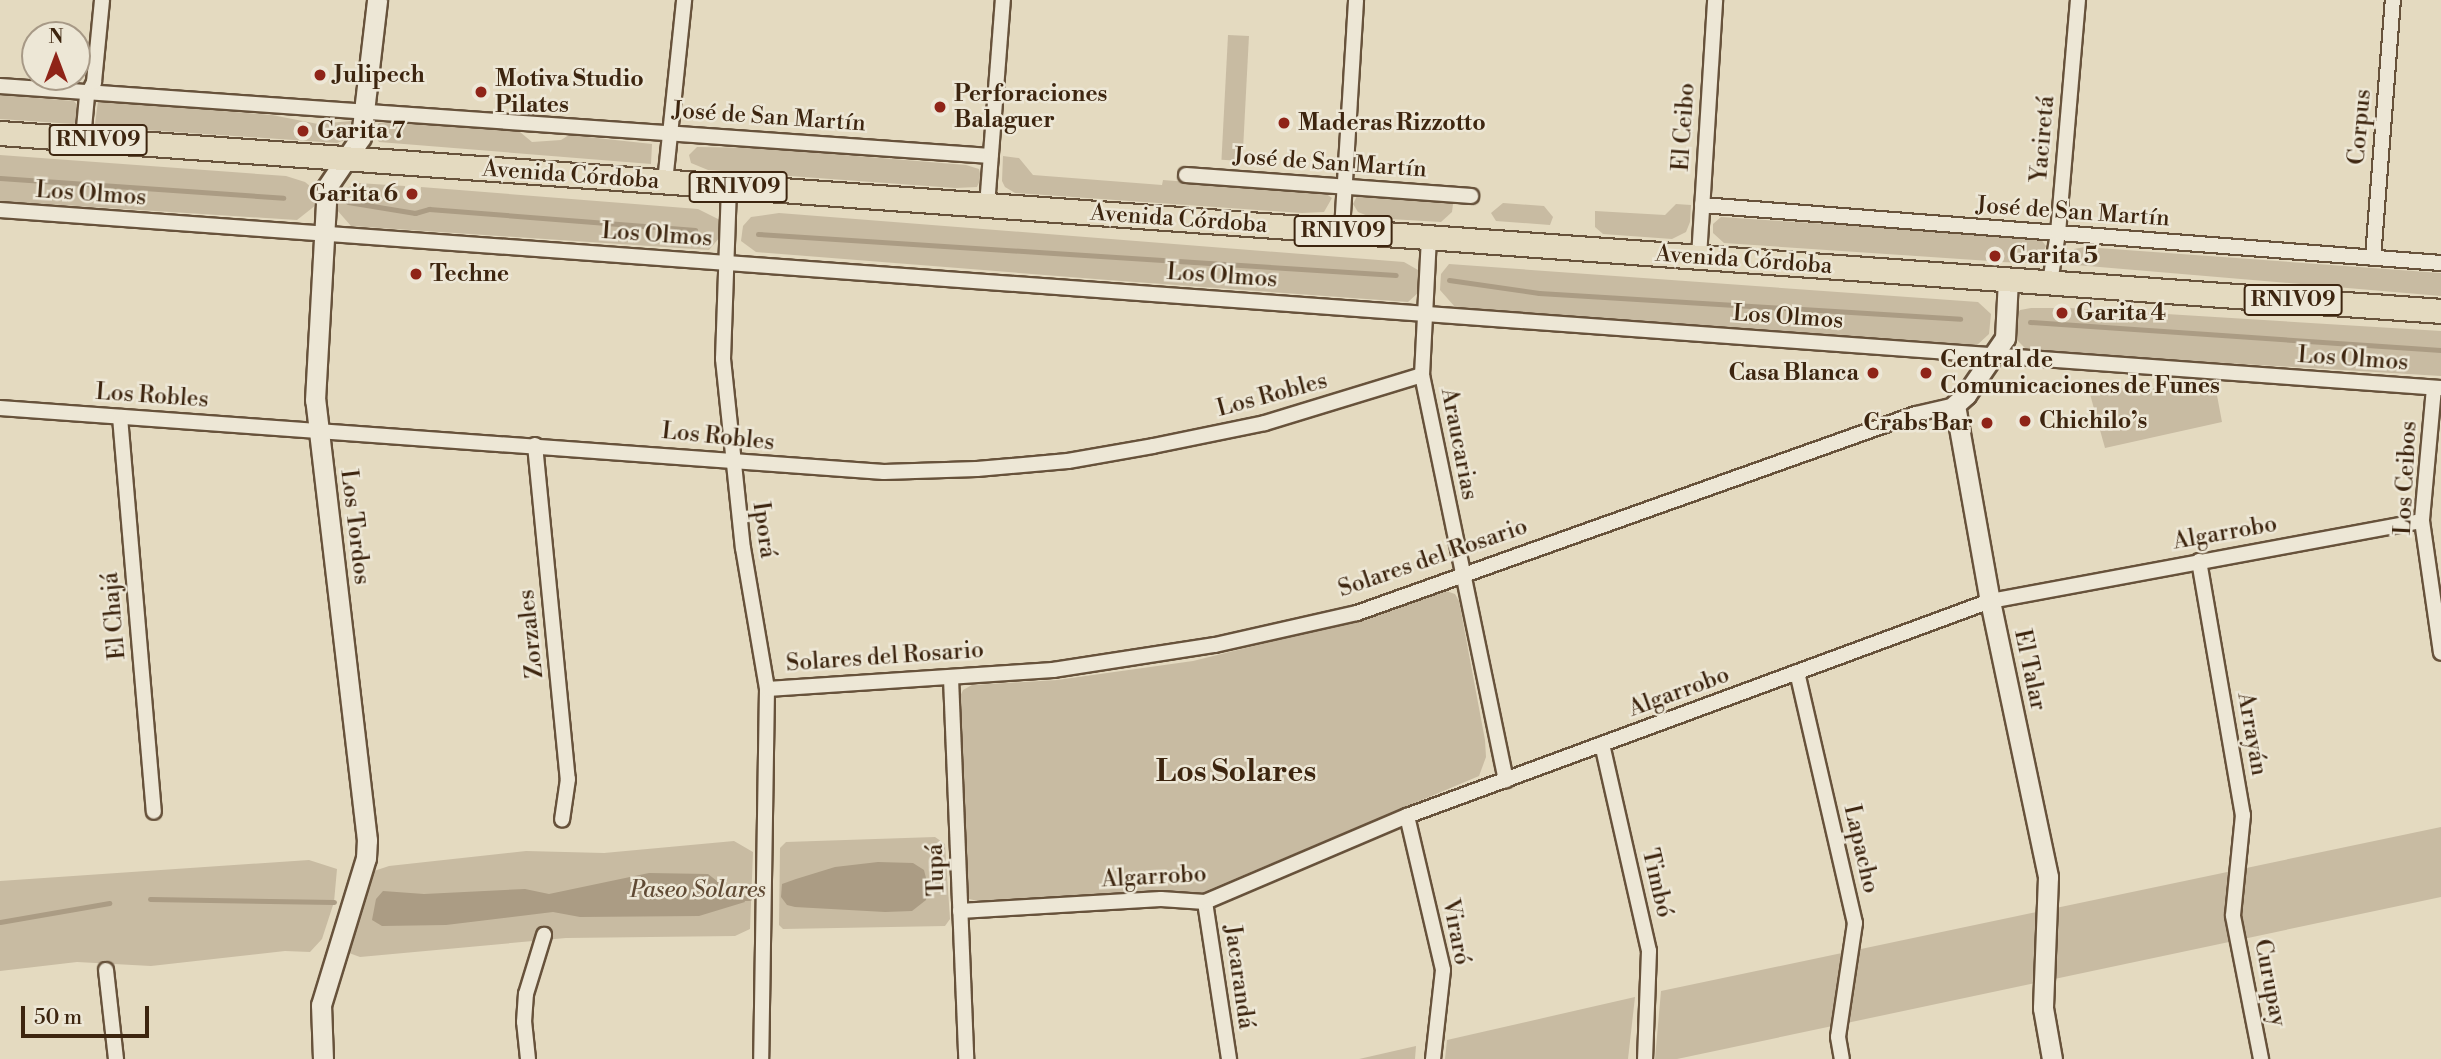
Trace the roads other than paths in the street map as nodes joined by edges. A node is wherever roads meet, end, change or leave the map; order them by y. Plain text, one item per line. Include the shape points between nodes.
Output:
1 (102, 0) edge
2 (377, 0) edge
3 (684, 0) edge
4 (1003, 0) edge
5 (1356, 0) edge
6 (1715, 0) edge
7 (2078, 0) edge
8 (2393, 0) edge
9 (0, 86) edge
10 (89, 92) junction
11 (365, 111) junction
12 (0, 133) edge
13 (669, 133) junction
14 (83, 139) junction
15 (991, 156) junction
16 (346, 159) junction
17 (1186, 175) dead end
18 (665, 182) junction
19 (729, 187) junction
20 (1344, 187) junction
21 (1471, 196) dead end
22 (1702, 205) junction
23 (987, 206) junction
24 (0, 210) edge
25 (1342, 230) junction
26 (2058, 233) junction
27 (325, 234) junction
28 (1429, 237) junction
29 (1699, 257) junction
30 (2373, 258) junction
31 (727, 263) junction
32 (2441, 263) edge
33 (2008, 279) junction
34 (2050, 282) junction
35 (2441, 311) edge
36 (1426, 313) junction
37 (1995, 355) junction
38 (1422, 375) junction
39 (2438, 388) edge
40 (1955, 405) junction
41 (0, 408) edge
42 (120, 417) junction
43 (318, 431) junction
44 (535, 445) junction
45 (732, 461) junction
46 (2422, 521) junction
47 (2199, 561) junction
48 (1463, 576) junction
49 (1990, 601) junction
50 (2441, 653) edge
51 (1797, 672) junction
52 (951, 678) junction
53 (767, 689) junction
54 (1602, 744) junction
55 (1506, 780) junction
56 (154, 811) dead end
57 (1407, 816) junction
58 (562, 820) dead end
59 (1205, 902) junction
60 (960, 911) junction
61 (2233, 916) joint
62 (544, 935) dead end
63 (106, 971) dead end
64 (116, 1059) edge
65 (323, 1059) edge
66 (528, 1059) edge
67 (761, 1059) edge
68 (966, 1059) edge
69 (1228, 1059) edge
70 (1433, 1059) edge
71 (1645, 1059) edge
72 (1842, 1059) edge
73 (2052, 1059) edge
74 (2261, 1059) edge

1 - 10 street via 94,82
2 - 11 street, Los Tordos
3 - 13 street
4 - 15 street
5 - 20 street
6 - 22 street, El Ceibo
7 - 26 street, Yaciretá
8 - 30 street, Corpus
9 - 10 street, José de San Martín
10 - 11 street, José de San Martín
10 - 14 street
11 - 13 street, José de San Martín
11 - 16 street, Los Tordos via 361,137
12 - 14 main road, Avenida Córdoba / RN1V09
13 - 15 street, José de San Martín
13 - 18 street
14 - 16 main road, Avenida Córdoba / RN1V09
15 - 23 street
16 - 18 main road, Avenida Córdoba / RN1V09
16 - 27 street, Los Tordos via 327,187
17 - 20 street, José de San Martín
18 - 19 main road, Avenida Córdoba / RN1V09
19 - 23 main road, Avenida Córdoba / RN1V09
19 - 31 street, Iporá
20 - 21 street, José de San Martín
20 - 25 street
22 - 26 street, José de San Martín
22 - 29 street, El Ceibo
23 - 25 main road, Avenida Córdoba / RN1V09
24 - 27 street, Los Olmos
25 - 28 main road, Avenida Córdoba / RN1V09
26 - 30 street, José de San Martín
26 - 34 street, Yaciretá
27 - 31 street, Los Olmos
27 - 43 street, Los Tordos via 315,400
28 - 29 main road, Avenida Córdoba / RN1V09
28 - 36 street, Araucarias
29 - 33 main road, Avenida Córdoba / RN1V09
30 - 32 street, José de San Martín
31 - 36 street, Los Olmos
31 - 45 street, Iporá via 723,359
33 - 34 main road, Avenida Córdoba / RN1V09
33 - 37 street via 2005,338
34 - 35 main road, Avenida Córdoba / RN1V09
36 - 37 street, Los Olmos
36 - 38 street, Araucarias
37 - 39 street, Los Olmos
37 - 40 street
38 - 45 street, Los Robles via 1265,423 1068,461 977,470 884,472
38 - 48 street, Araucarias
39 - 46 street, Los Ceibos
40 - 48 street, Solares del Rosario via 1916,414
40 - 49 street, El Talar
41 - 42 street, Los Robles
42 - 43 street, Los Robles
42 - 56 street, El Chajá
43 - 44 street, Los Robles
43 - 65 street, Los Tordos via 367,840 366,858 321,1005
44 - 45 street, Los Robles
44 - 58 street, Zorzales via 568,779
45 - 53 street, Iporá
46 - 47 street, Algarrobo
46 - 50 street, Los Ceibos
47 - 49 street, Algarrobo
47 - 61 street, Arrayán via 2244,815
48 - 52 street, Solares del Rosario via 1357,613 1215,645 1053,670
48 - 55 street, Araucarias
49 - 51 street, Algarrobo
49 - 73 street, El Talar via 2048,877 2043,1008
51 - 54 street, Algarrobo
51 - 72 street, Lapacho via 1855,923 1838,1037
52 - 53 street, Solares del Rosario
52 - 60 street, Tupá
53 - 67 street, Iporá
54 - 55 street, Algarrobo
54 - 71 street, Timbó via 1649,951
55 - 57 street, Algarrobo
57 - 59 street, Algarrobo
57 - 70 street, Viraró via 1443,970
59 - 60 street, Algarrobo via 1161,899
59 - 69 street, Jacarandá
60 - 68 street, Tupá
61 - 74 street, Curupay
62 - 66 street via 526,993
63 - 64 street

